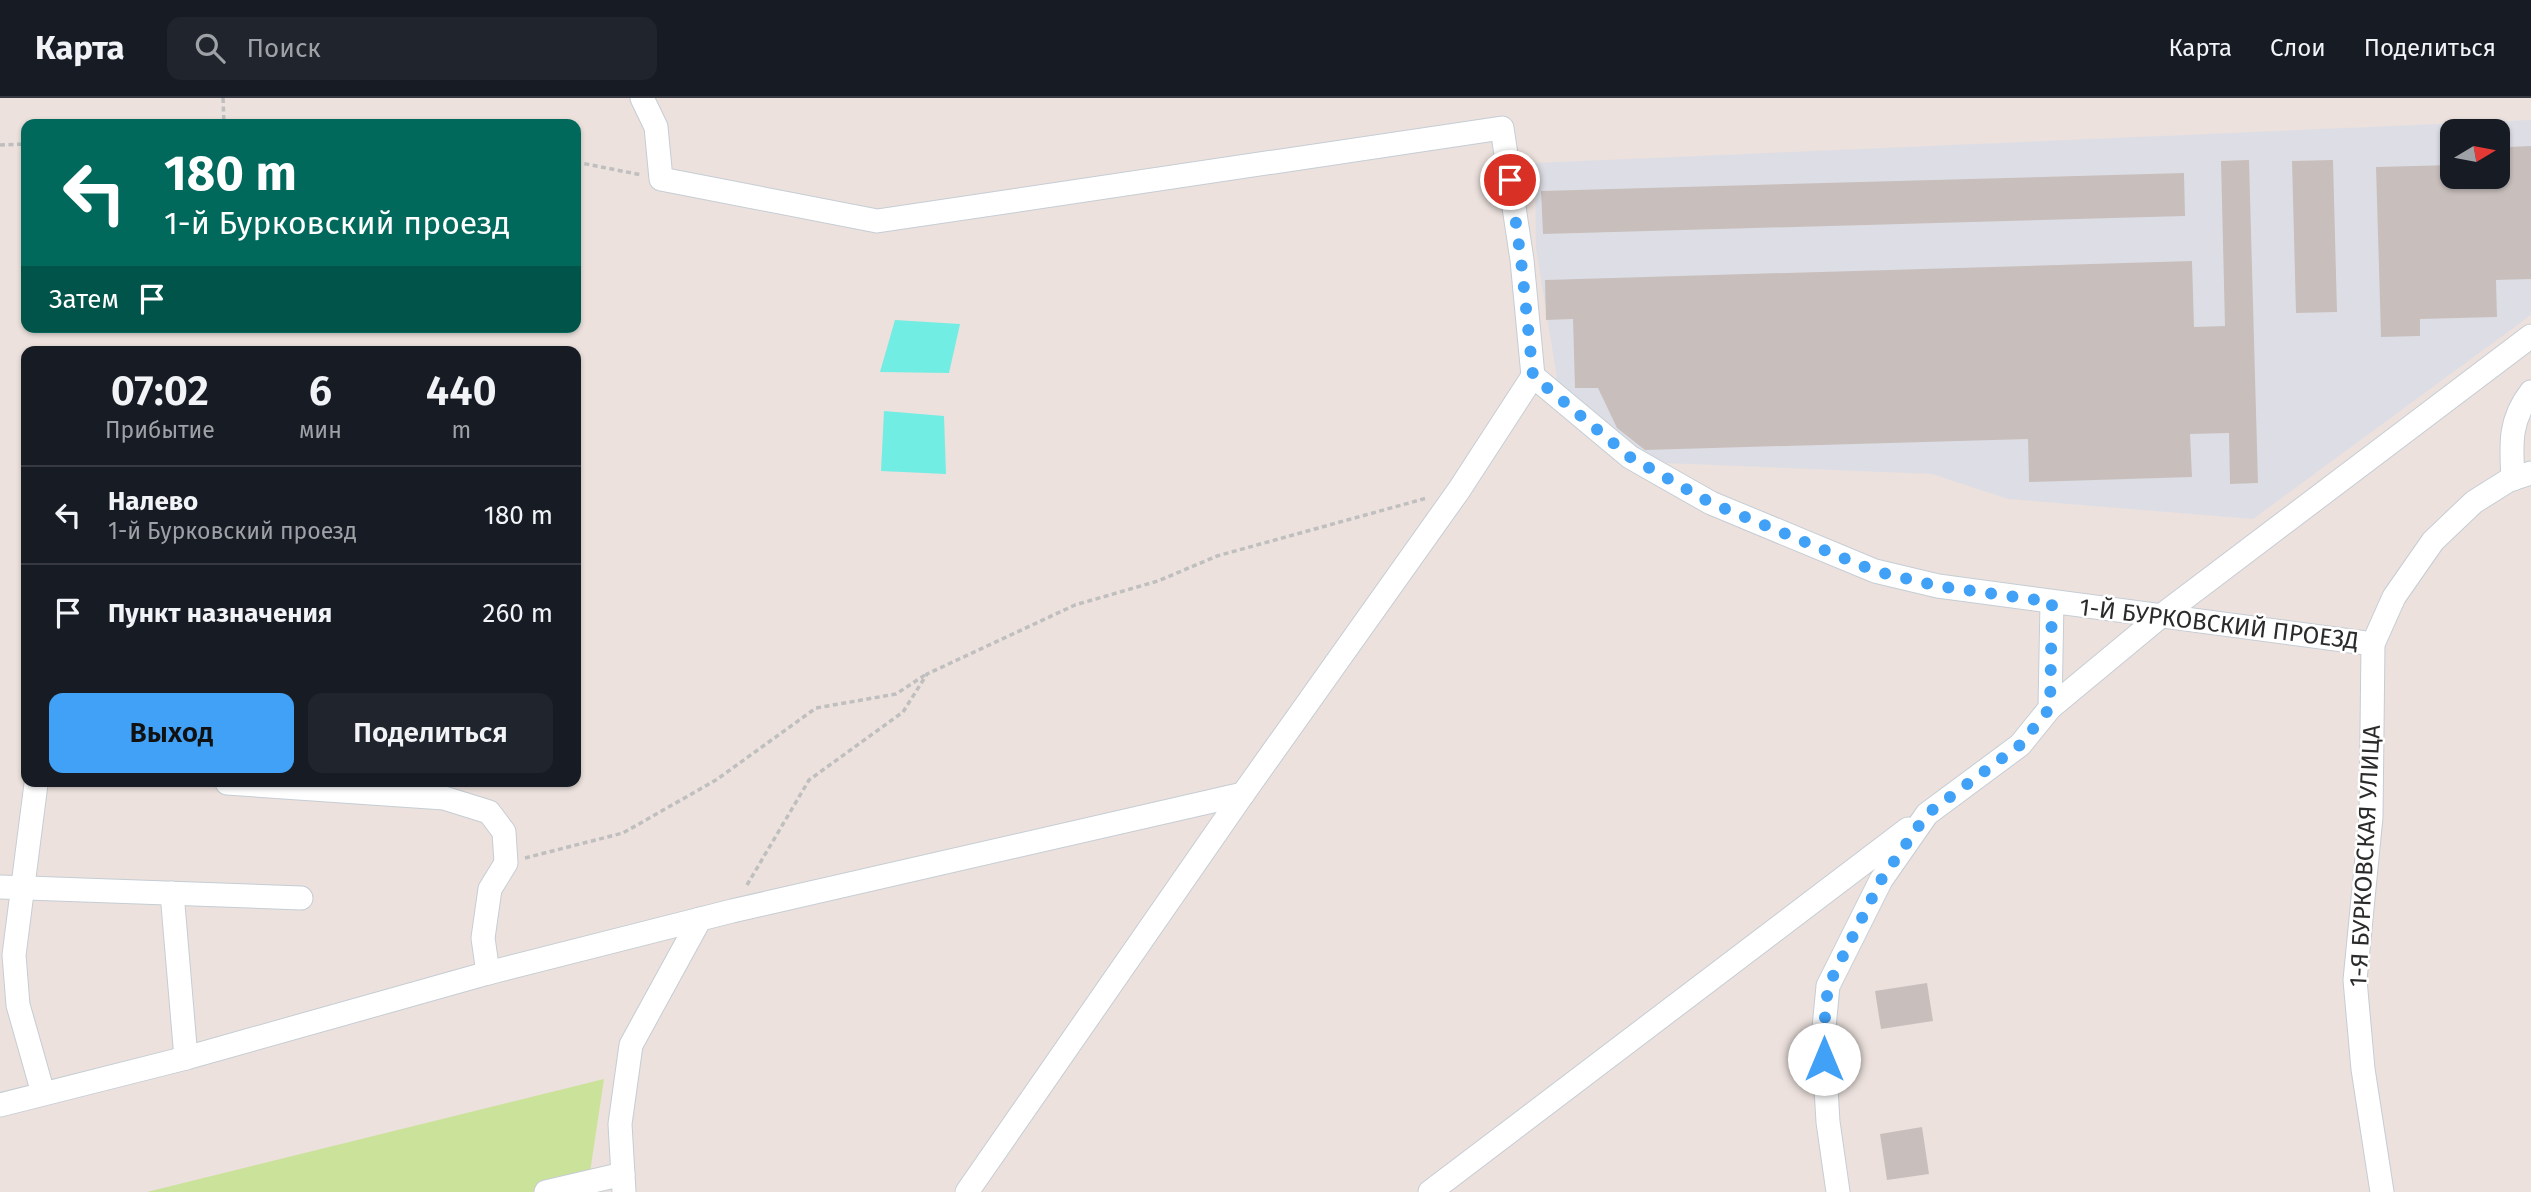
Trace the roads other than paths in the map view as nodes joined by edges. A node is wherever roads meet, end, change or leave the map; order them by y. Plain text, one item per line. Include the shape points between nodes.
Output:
1 (642, 98) edge
2 (2531, 337) edge
3 (1533, 376) junction
4 (2531, 392) edge
5 (2522, 476) edge
6 (2052, 602) junction
7 (2161, 617) junction
8 (2373, 644) junction
9 (2050, 708) junction
10 (36, 787) edge
11 (289, 787) edge
12 (1243, 793) junction
13 (1927, 814) junction
14 (0, 887) edge
15 (23, 888) junction
16 (172, 893) junction
17 (301, 898) dead end
18 (700, 919) junction
19 (488, 973) junction
20 (186, 1058) junction
21 (43, 1093) junction
22 (0, 1105) edge
23 (623, 1183) edge
24 (546, 1192) edge
25 (967, 1192) edge
26 (1430, 1192) edge
27 (1838, 1192) edge
28 (2382, 1192) edge

1 - 3 street via 656,127 661,179 877,221 1502,128
2 - 7 street
3 - 6 street, 1-Й БУРКОВСКИЙ ПРОЕЗД via 1630,457 1711,503 1875,571 1938,586
3 - 12 street via 1459,490
4 - 5 street via 2519,407 2511,443
5 - 8 street via 2474,502 2432,541 2394,597
6 - 7 street, 1-Й БУРКОВСКИЙ ПРОЕЗД
6 - 9 street
7 - 8 street, 1-Й БУРКОВСКИЙ ПРОЕЗД
7 - 9 street
8 - 28 street, 1-Я БУРКОВСКАЯ УЛИЦА via 2371,817 2355,980
9 - 13 street via 2020,745
10 - 15 street
11 - 19 street via 444,797 489,812 504,832 506,863 490,889 483,938
12 - 18 street
12 - 25 street
13 - 26 street
13 - 27 street via 1881,880 1828,986 1823,1038
14 - 15 street
15 - 16 street
15 - 21 street via 14,955 18,1005
16 - 17 street
16 - 20 street
18 - 19 street
18 - 23 street via 631,1045 620,1124
19 - 20 street
20 - 21 street
21 - 22 street
23 - 24 street

